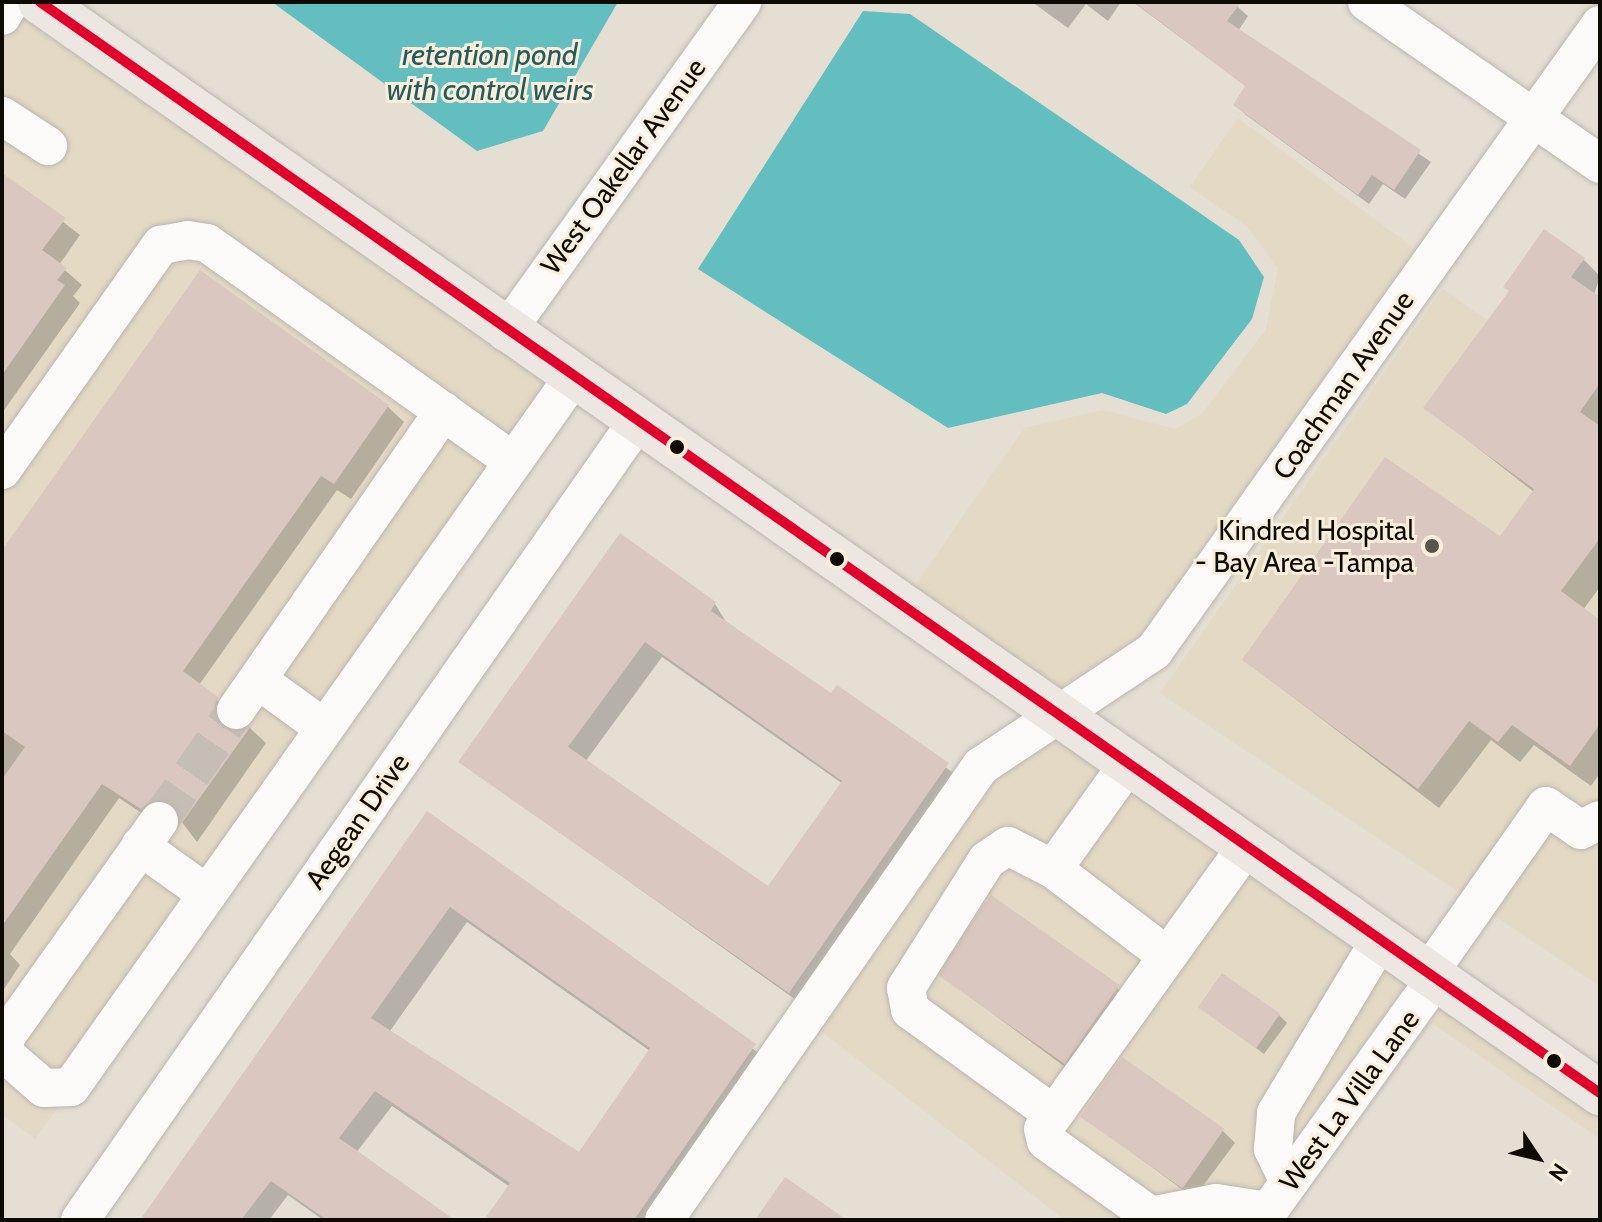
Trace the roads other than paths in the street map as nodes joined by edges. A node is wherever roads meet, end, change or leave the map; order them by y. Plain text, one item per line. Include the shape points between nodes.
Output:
1 (10, 2) edge
2 (40, 2) edge
3 (742, 2) edge
4 (1367, 2) edge
5 (2, 16) edge
6 (1600, 25) edge
7 (2, 116) edge
8 (1533, 118) junction
9 (48, 146) dead end
10 (1600, 164) edge
11 (506, 332) junction
12 (572, 379) junction
13 (444, 411) junction
14 (636, 423) junction
15 (513, 461) junction
16 (2, 470) edge
17 (258, 680) junction
18 (236, 710) tunnel mouth
19 (1058, 715) junction
20 (324, 728) junction
21 (1128, 764) junction
22 (1600, 820) edge
23 (1246, 847) junction
24 (1053, 869) junction
25 (207, 894) junction
26 (1380, 940) junction
27 (1167, 956) junction
28 (1432, 976) junction
29 (1600, 1093) edge
30 (1038, 1103) dead end
31 (1273, 1204) edge
32 (80, 1220) edge
33 (664, 1220) edge

1 - 5 street
2 - 11 main road
3 - 11 street, West Oakellar Avenue
4 - 8 street
6 - 8 street, Coachman Avenue
7 - 9 street
8 - 10 street
8 - 19 street, Coachman Avenue via 1154,651
11 - 12 main road
12 - 14 main road
12 - 15 street
13 - 15 street
13 - 16 street via 207,243 188,240 161,245
13 - 17 street
14 - 19 main road
14 - 32 street, Aegean Drive
15 - 20 street
17 - 18 street
17 - 20 street
19 - 21 main road
19 - 33 street via 981,766
20 - 25 street
21 - 23 main road
21 - 24 street
22 - 28 street, West La Villa Lane via 1581,830 1546,806
23 - 26 main road
23 - 27 street
24 - 27 street
24 - 30 street via 1008,846 987,860 906,988 910,1010
25 - 25 street via 71,1087 44,1088 17,1069 4,1039 150,833
26 - 28 main road
26 - 31 street via 1276,1113
27 - 31 street via 1043,1129 1046,1141 1151,1216 1216,1203
28 - 29 main road
28 - 31 street, West La Villa Lane

